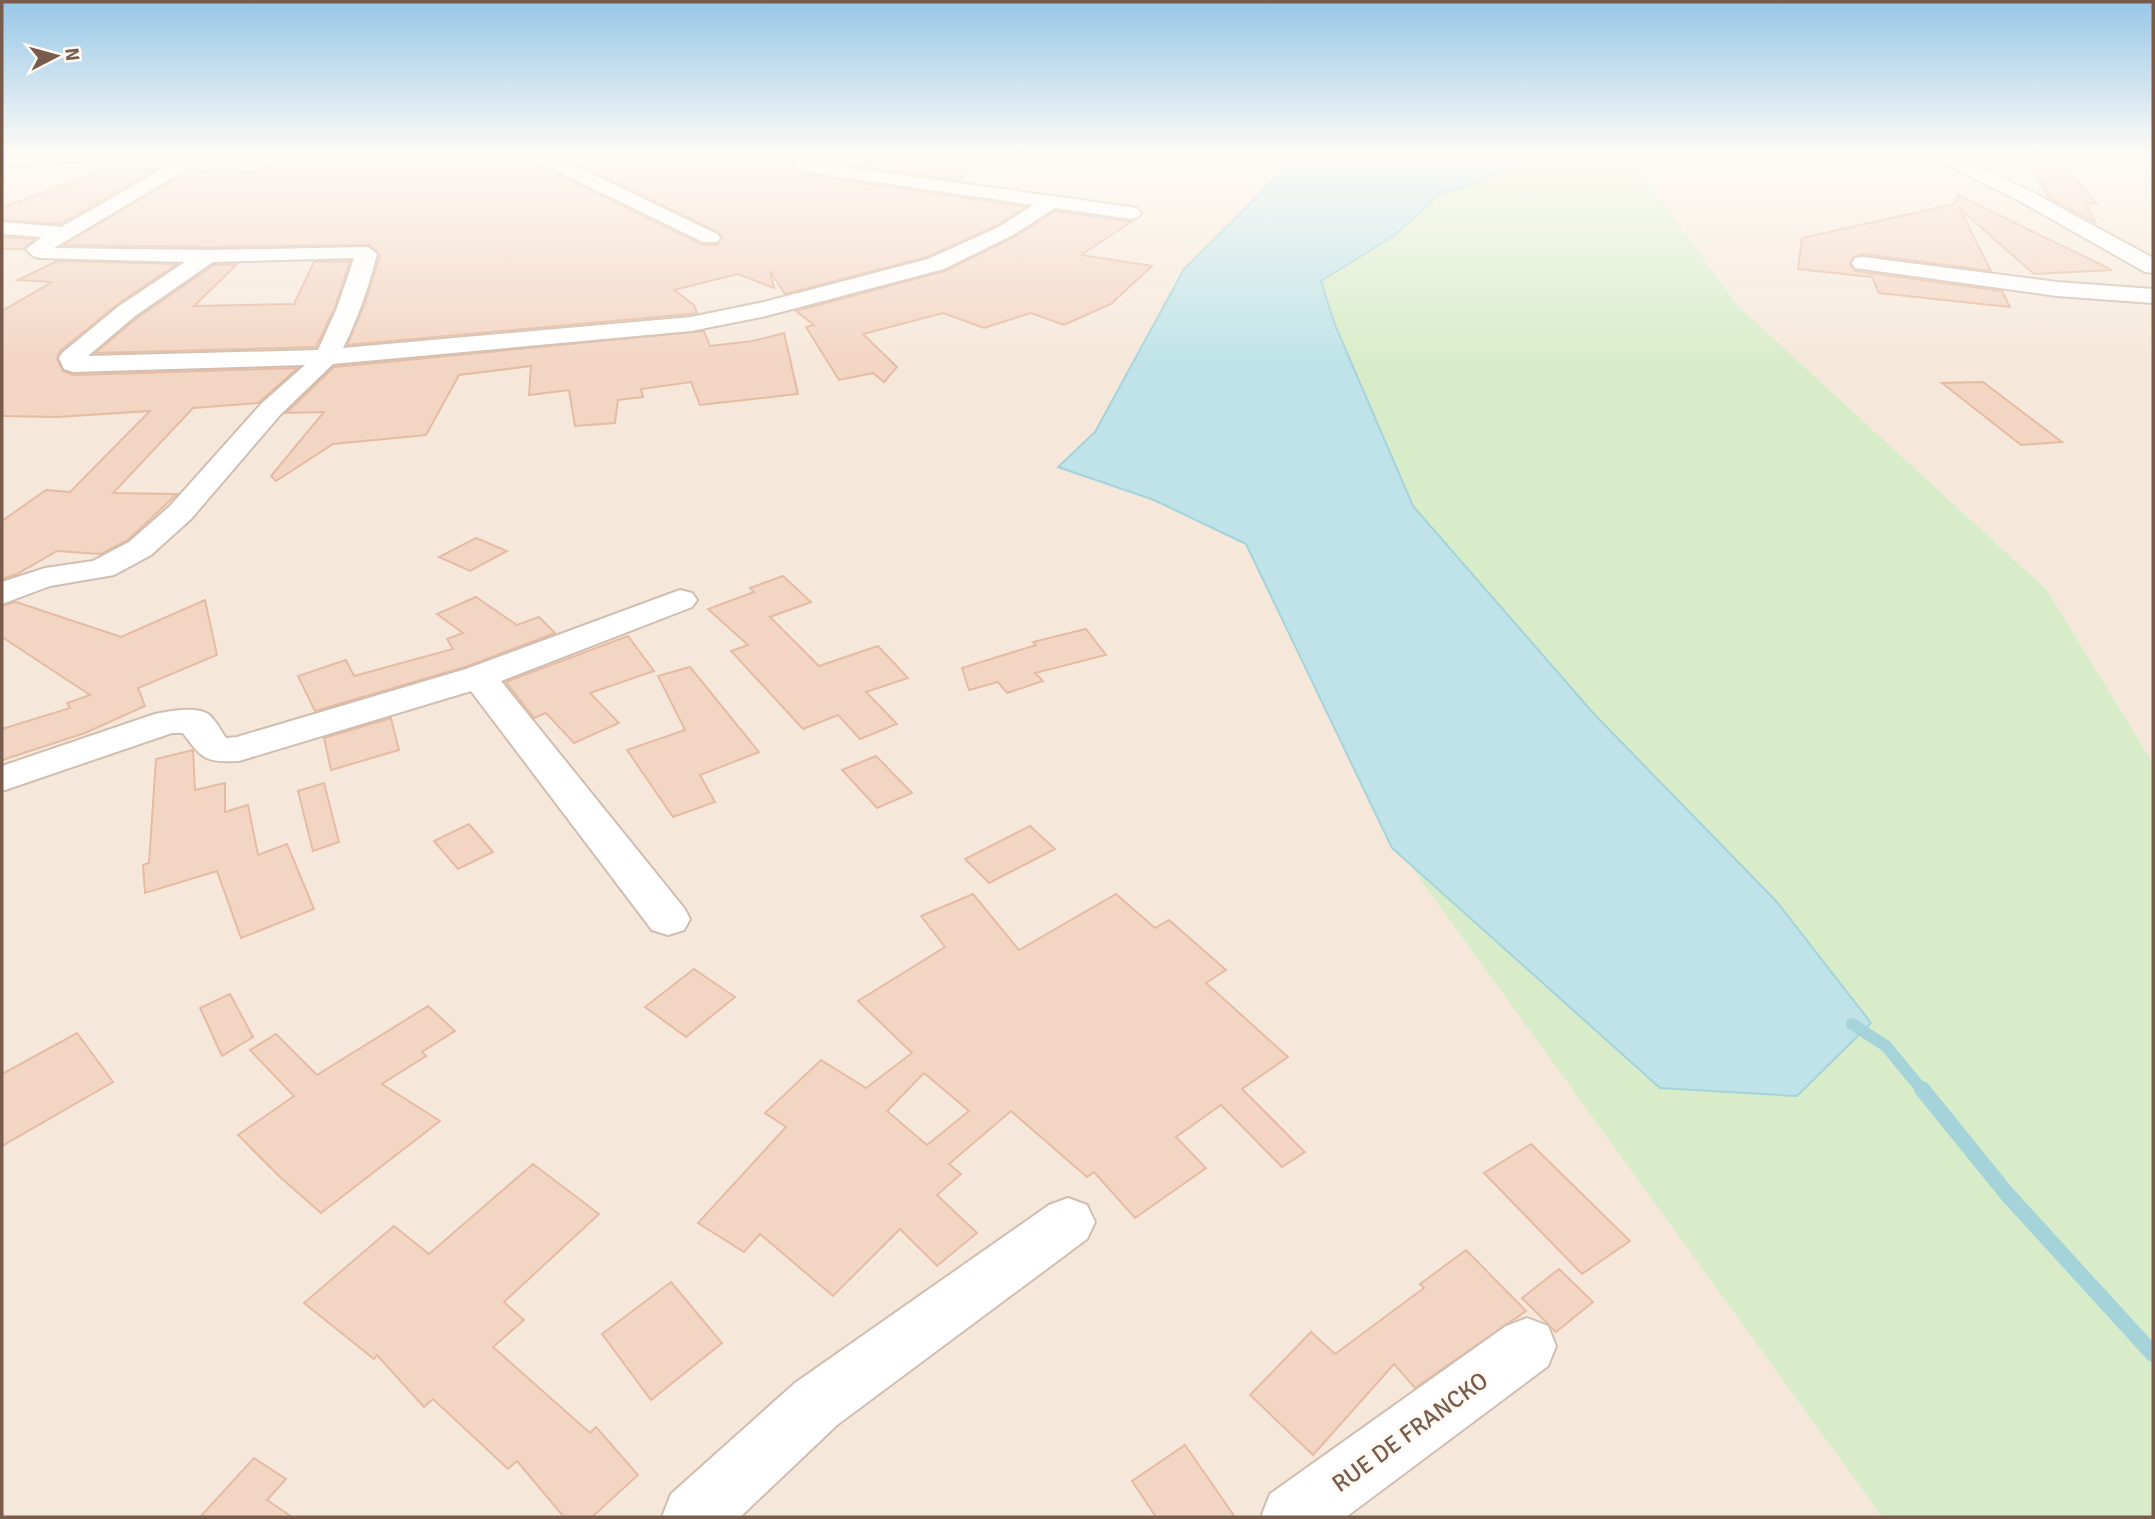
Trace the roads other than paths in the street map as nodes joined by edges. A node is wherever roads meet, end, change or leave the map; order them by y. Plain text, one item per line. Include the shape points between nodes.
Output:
1 (81, 223) edge
2 (679, 223) edge
3 (1019, 223) edge
4 (2073, 223) edge
5 (2, 228) edge
6 (63, 233) junction
7 (710, 238) dead end
8 (208, 256) junction
9 (1863, 263) dead end
10 (2153, 267) edge
11 (2153, 296) edge
12 (326, 357) junction
13 (2, 594) edge
14 (680, 600) dead end
15 (479, 677) junction
16 (2, 779) edge
17 (668, 919) dead end
18 (1068, 1222) dead end
19 (1527, 1346) dead end
20 (694, 1517) edge
21 (1293, 1517) edge

1 - 6 street
2 - 7 street
3 - 12 street via 936,264 691,324
4 - 10 street
5 - 6 street
6 - 8 street via 37,249 52,254
8 - 12 street via 366,254 352,300
8 - 12 street via 127,311 71,358 74,364
9 - 11 street via 2057,289
12 - 13 street via 141,549 114,564 85,573 50,576
14 - 15 street
15 - 16 street via 239,749 216,750 194,722 167,722
15 - 17 street
18 - 20 street via 816,1404
19 - 21 street, RUE DE FRANCKO

